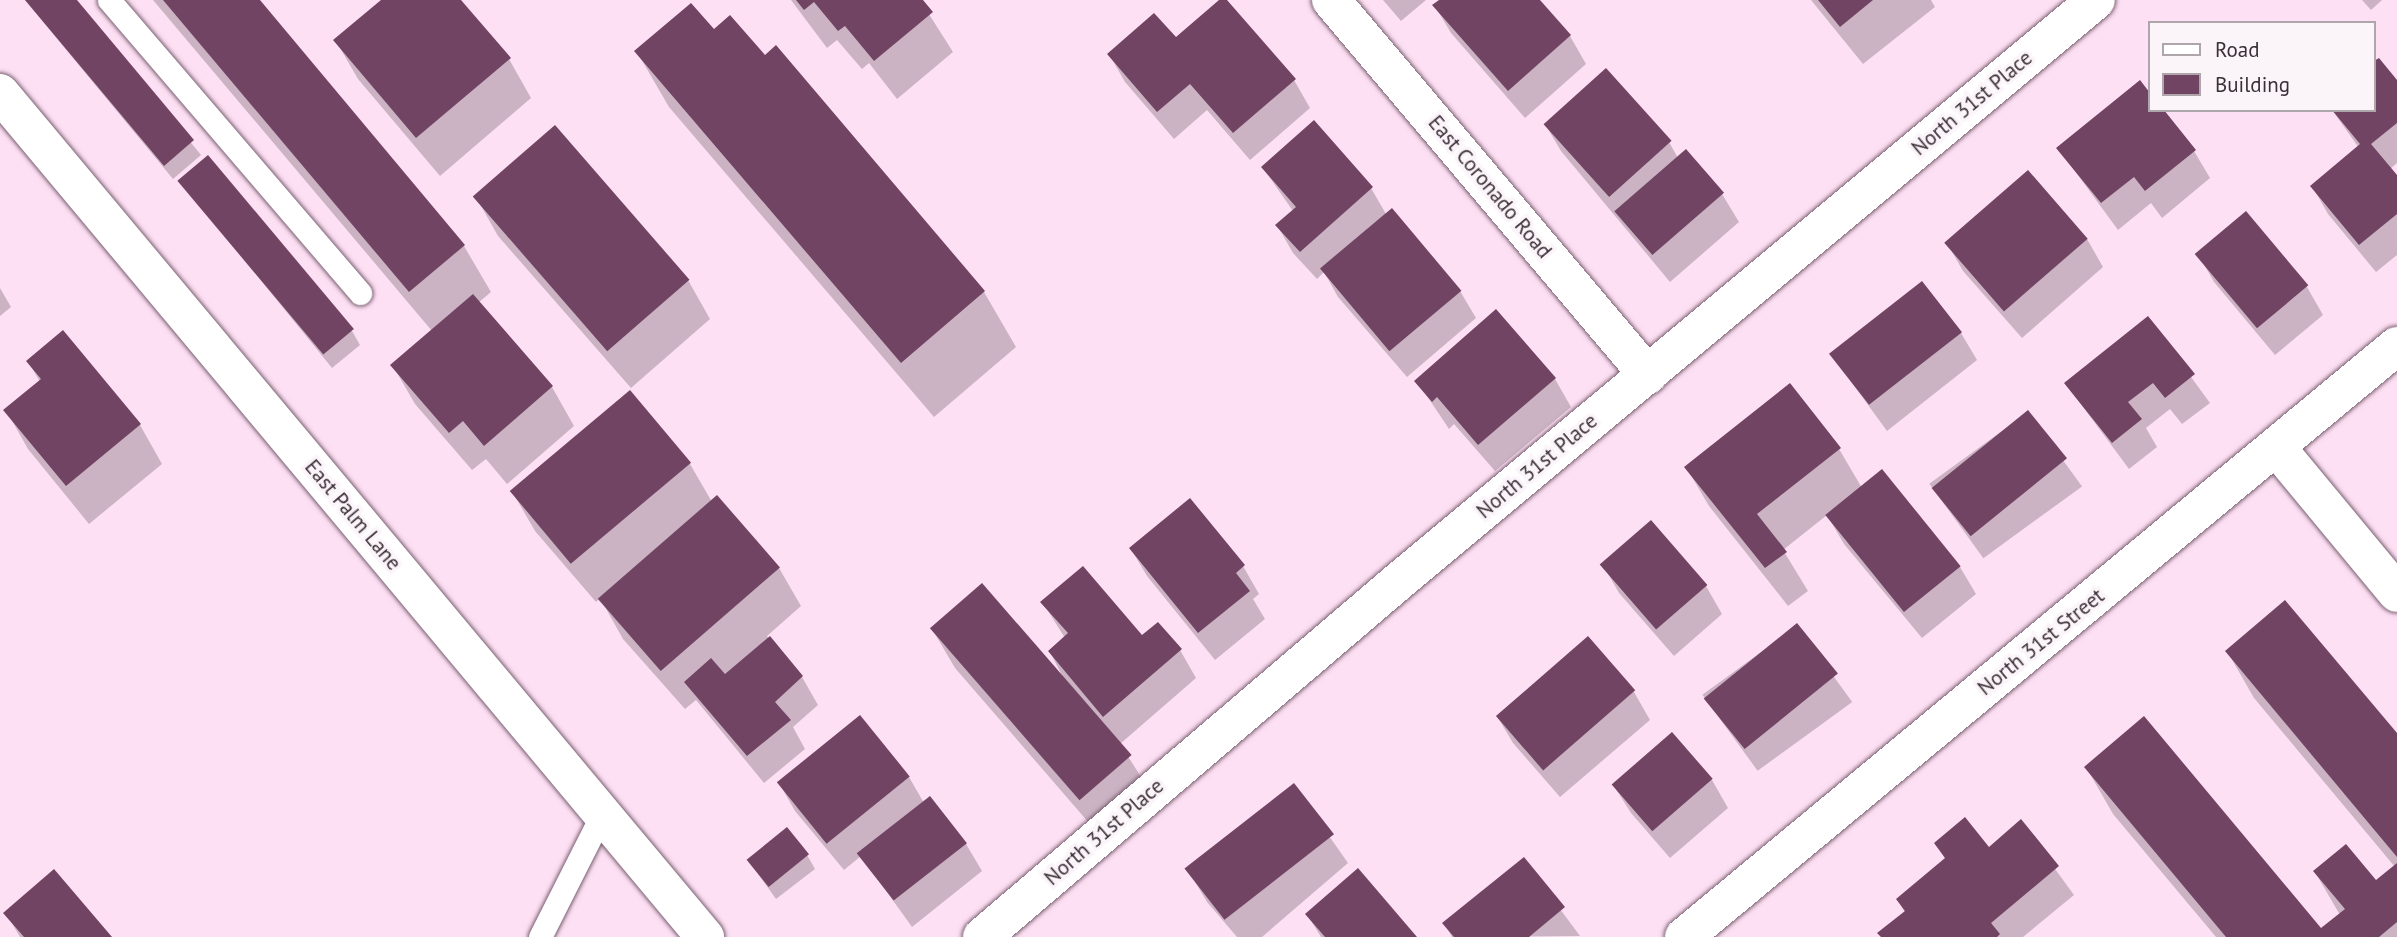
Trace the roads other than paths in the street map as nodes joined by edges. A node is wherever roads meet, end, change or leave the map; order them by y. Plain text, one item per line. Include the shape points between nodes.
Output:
1 (109, 0) edge
2 (1331, 0) edge
3 (2096, 0) edge
4 (0, 93) edge
5 (360, 293) dead end
6 (2397, 346) edge
7 (1648, 374) junction
8 (2277, 448) junction
9 (2397, 593) edge
10 (602, 814) junction
11 (1699, 932) edge
12 (540, 937) edge
13 (705, 937) edge
14 (982, 937) edge

1 - 5 lane
2 - 7 street, East Coronado Road
3 - 7 street, North 31st Place
4 - 10 street, East Palm Lane
6 - 8 street, North 31st Street
7 - 14 street, North 31st Place
8 - 9 street
8 - 11 street, North 31st Street
10 - 12 lane
10 - 13 street, East Palm Lane

